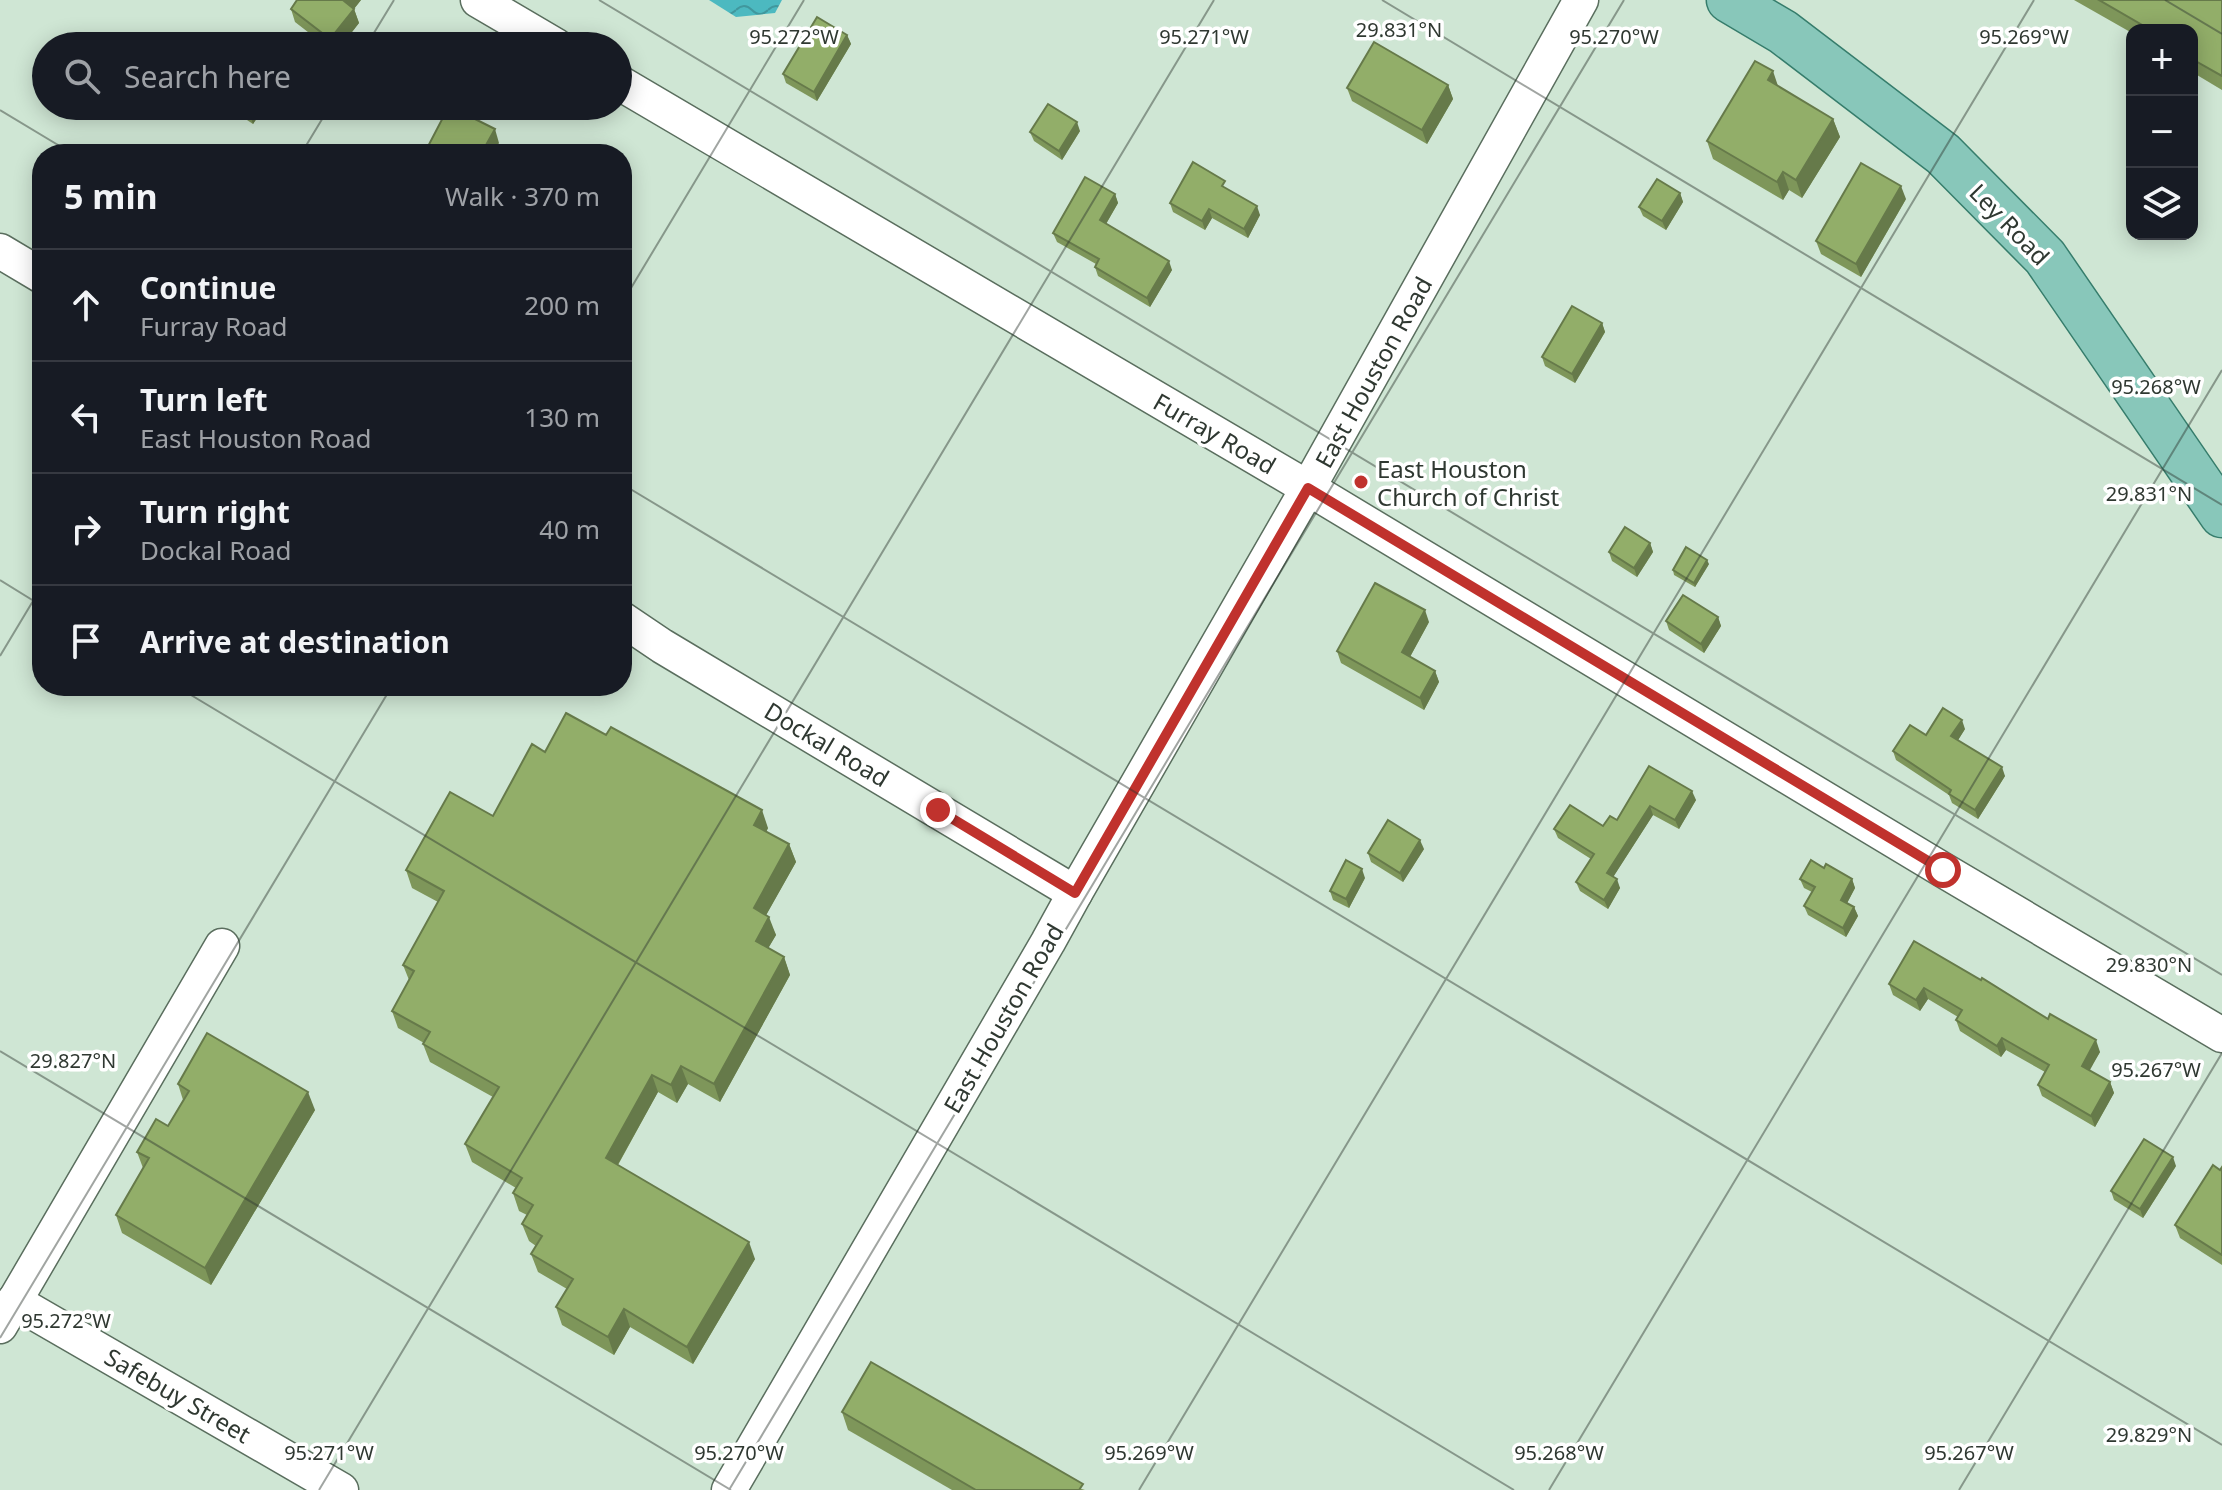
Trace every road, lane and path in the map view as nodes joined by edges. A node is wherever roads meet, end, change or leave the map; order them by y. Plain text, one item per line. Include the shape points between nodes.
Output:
1 (478, 0) edge
2 (1581, 0) edge
3 (1729, 0) edge
4 (532, 32) edge
5 (632, 90) edge
6 (0, 251) edge
7 (32, 270) edge
8 (1308, 488) junction
9 (2222, 515) edge
10 (632, 626) edge
11 (1075, 893) junction
12 (222, 946) dead end
13 (2222, 1035) edge
14 (7, 1313) edge
15 (341, 1490) edge
16 (729, 1490) edge

1 - 4 street
2 - 8 street, East Houston Road
3 - 9 main road, Ley Road via 1783,32 1943,154 2045,257
5 - 8 street, Furray Road
6 - 7 street
8 - 11 street, East Houston Road
8 - 13 street, Furray Road
10 - 11 street, Dockal Road
11 - 16 street, East Houston Road
12 - 14 street
14 - 15 street, Safebuy Street

